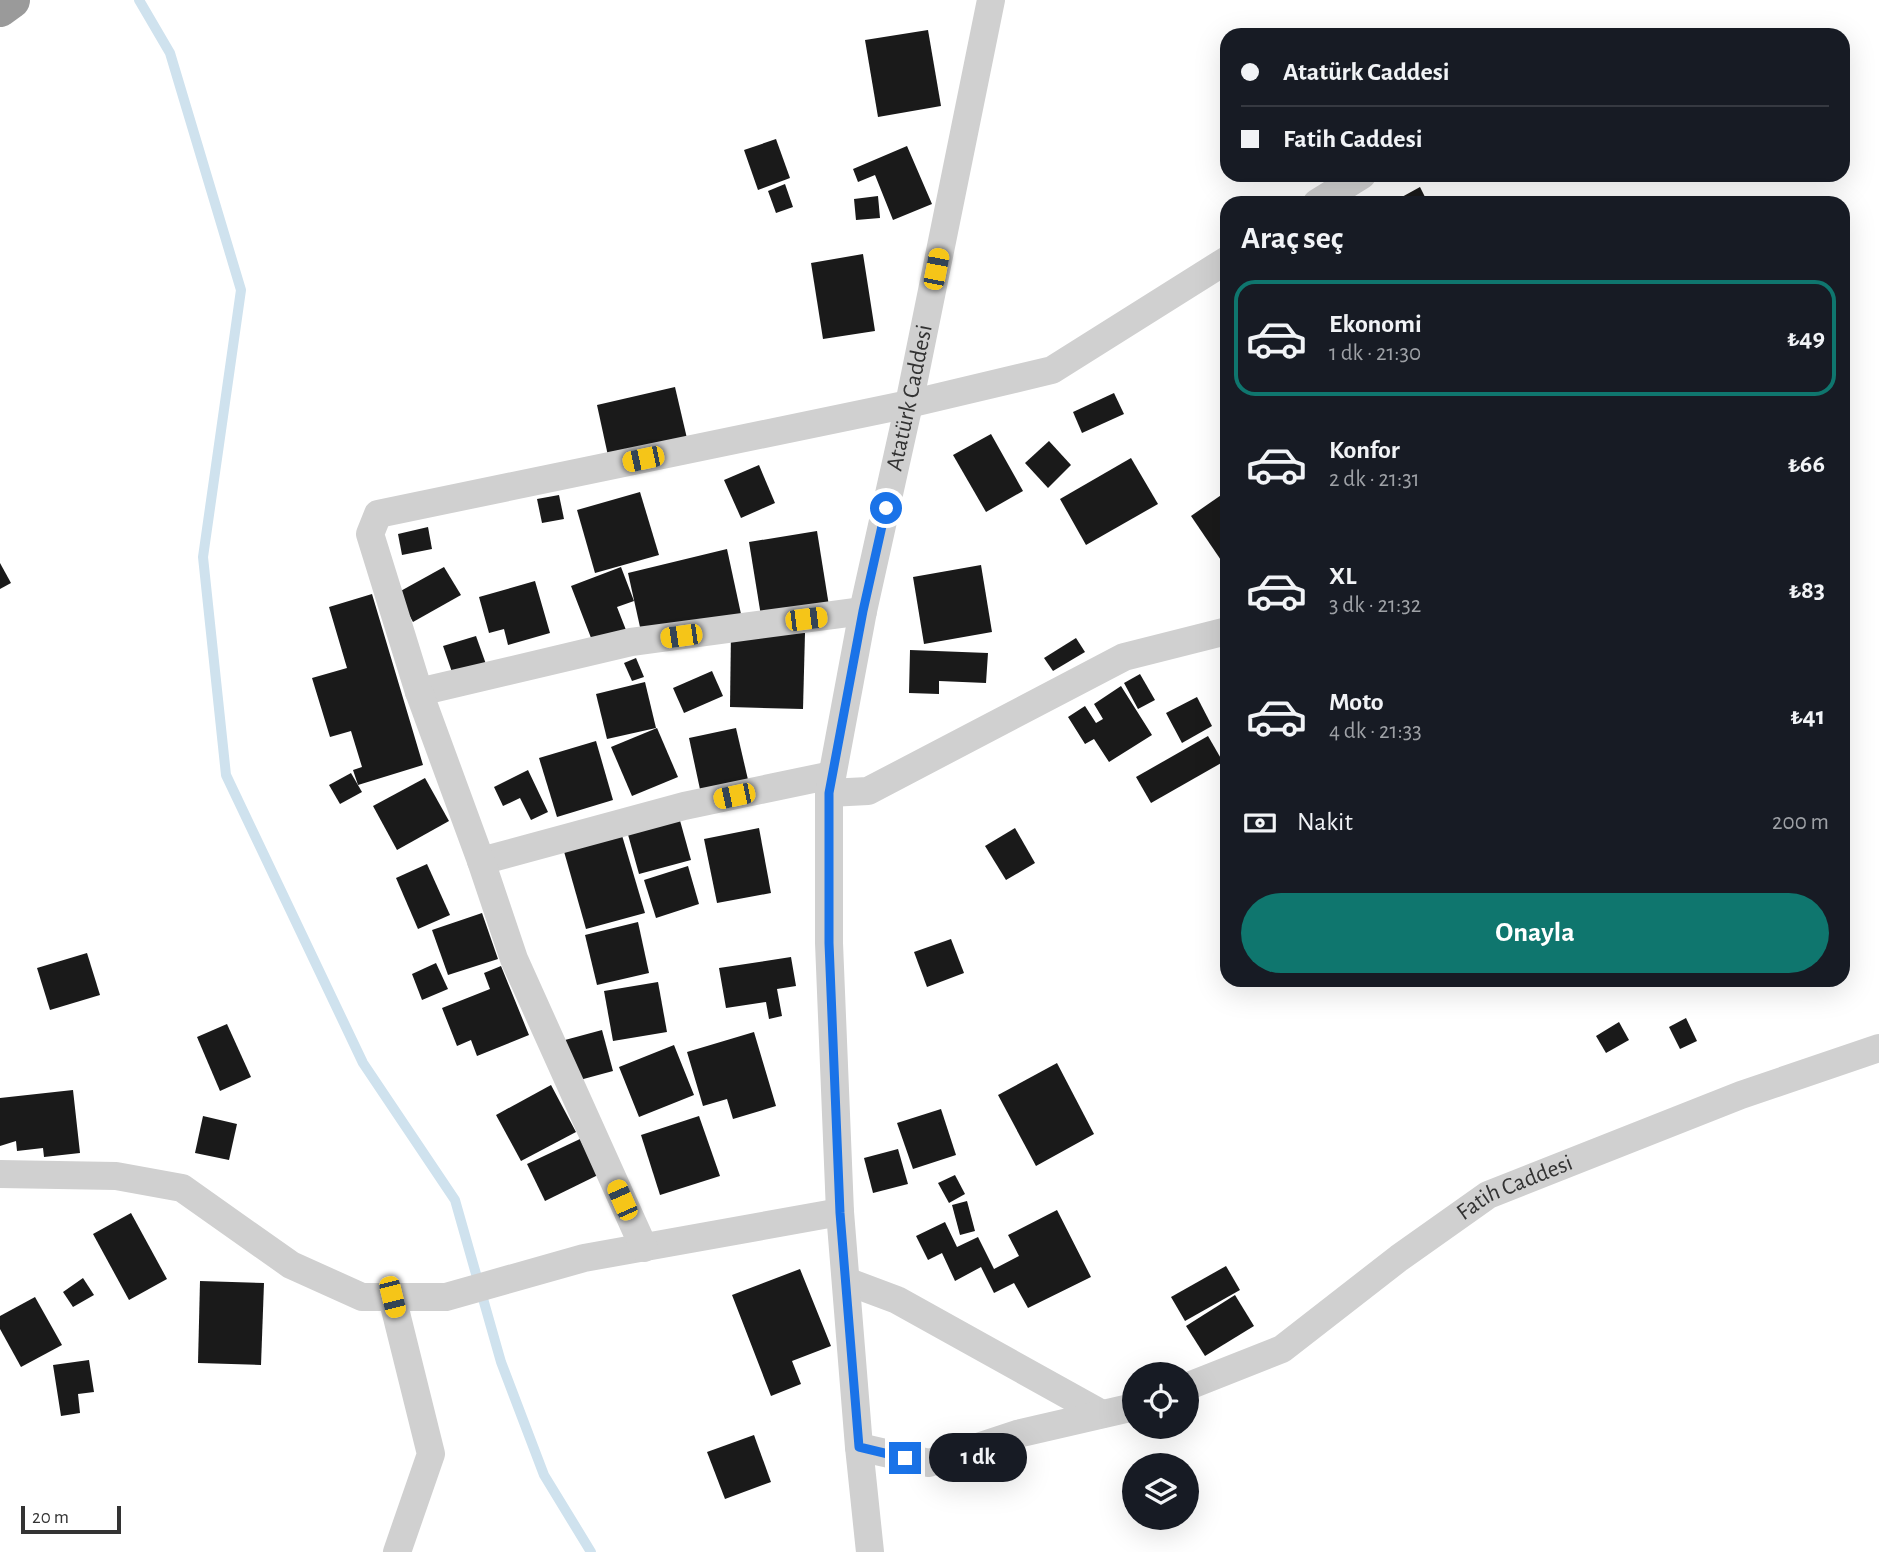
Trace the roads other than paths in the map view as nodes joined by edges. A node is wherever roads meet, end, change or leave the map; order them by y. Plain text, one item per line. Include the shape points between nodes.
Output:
1 (11, 0) edge
2 (991, 0) edge
3 (0, 8) edge
4 (1351, 182) edge
5 (1328, 196) edge
6 (1220, 264) edge
7 (908, 404) junction
8 (863, 611) junction
9 (1220, 633) edge
10 (419, 692) junction
11 (830, 784) junction
12 (481, 860) junction
13 (1879, 1048) edge
14 (0, 1174) edge
15 (840, 1213) junction
16 (644, 1248) junction
17 (846, 1281) junction
18 (392, 1297) junction
19 (1199, 1382) edge
20 (1122, 1410) edge
21 (1102, 1415) junction
22 (859, 1447) junction
23 (397, 1552) edge
24 (870, 1552) edge

1 - 3 highway
2 - 7 street, Atatürk Caddesi
4 - 5 street
6 - 7 street via 1052,370
7 - 8 street, Atatürk Caddesi
7 - 10 street via 378,514 370,534
8 - 10 street via 631,642
8 - 11 street, Atatürk Caddesi
9 - 11 street via 1124,657 868,791
10 - 12 street
11 - 12 street via 684,806
11 - 15 street, Atatürk Caddesi via 829,943
12 - 16 street via 514,959
13 - 19 street, Fatih Caddesi via 1741,1095 1489,1195 1282,1349
14 - 18 street via 116,1176 182,1188 290,1265 362,1297
15 - 16 street
15 - 17 street, Atatürk Caddesi
16 - 18 street via 584,1258 446,1297
17 - 21 street via 897,1300
17 - 22 street, Atatürk Caddesi
18 - 23 street via 431,1454
20 - 21 street
21 - 22 street via 1017,1434 929,1463
22 - 24 street, Atatürk Caddesi

